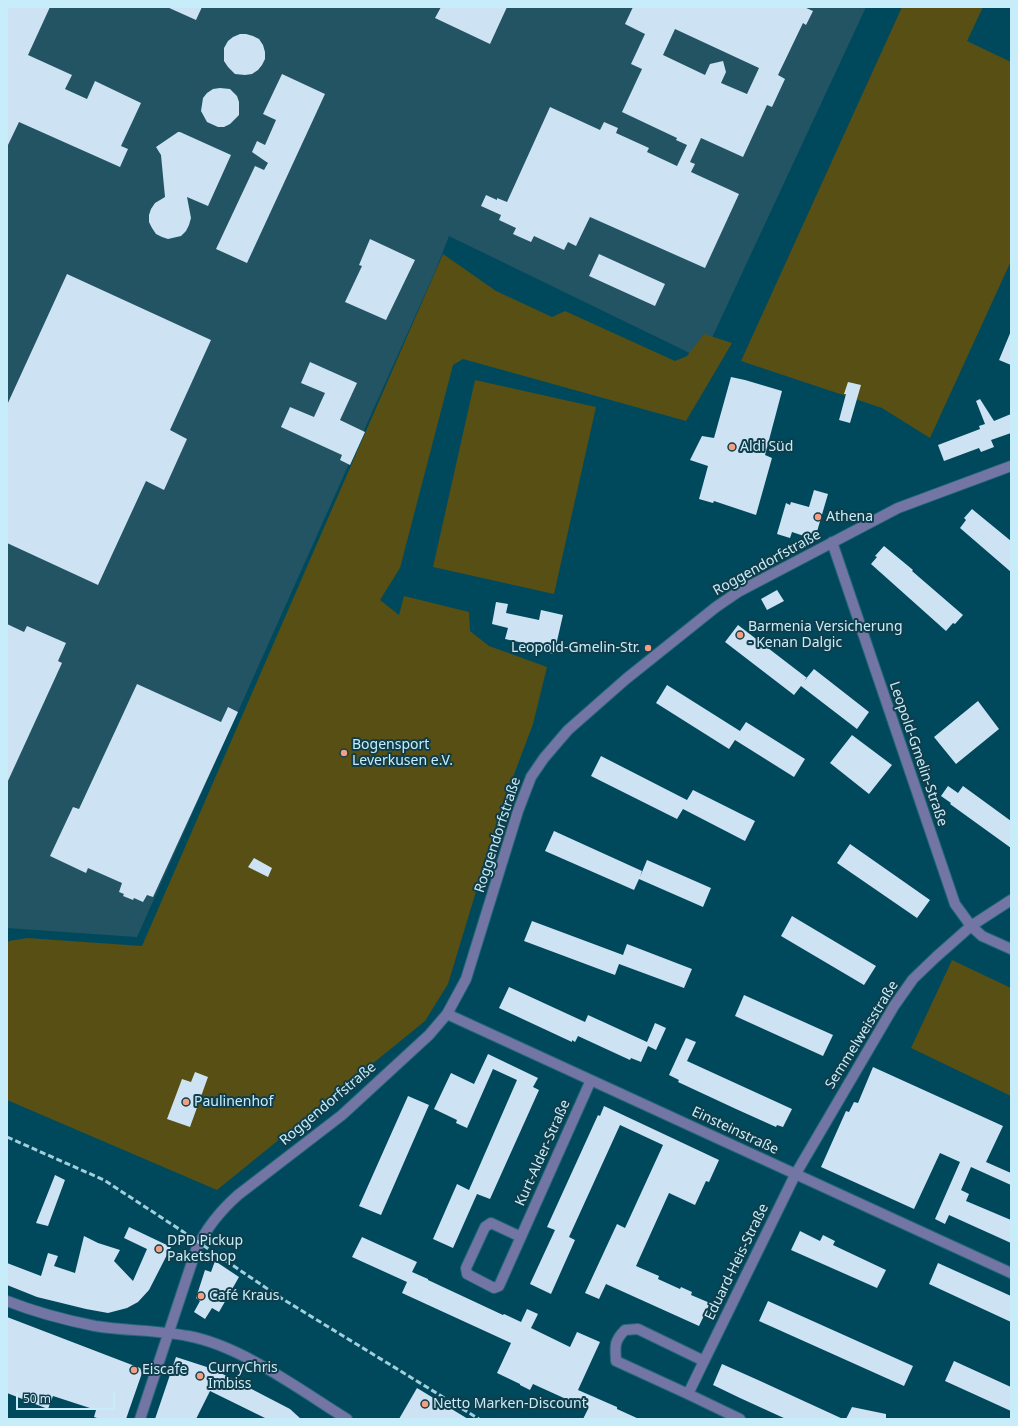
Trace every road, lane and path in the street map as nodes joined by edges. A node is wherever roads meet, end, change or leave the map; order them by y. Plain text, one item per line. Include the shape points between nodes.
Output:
1 (1011, 466) edge
2 (832, 542) junction
3 (1011, 900) edge
4 (971, 926) junction
5 (1011, 949) edge
6 (447, 1014) junction
7 (591, 1080) junction
8 (795, 1175) junction
9 (521, 1237) junction
10 (1011, 1273) edge
11 (7, 1301) edge
12 (168, 1334) junction
13 (704, 1361) junction
14 (688, 1394) junction
15 (140, 1419) edge
16 (346, 1419) edge
17 (740, 1419) edge

1 - 2 street, Roggendorfstraße via 898,508
2 - 4 street, Leopold-Gmelin-Straße via 955,904
2 - 6 street, Roggendorfstraße via 738,592 716,607 626,679 561,737 531,777 466,979
3 - 4 street, Semmelweisstraße
4 - 5 street, Leopold-Gmelin-Straße via 982,936
4 - 8 street, Semmelweisstraße via 913,979 905,990 864,1055
6 - 7 street, Einsteinstraße
6 - 12 street, Roggendorfstraße via 429,1035 342,1115 222,1209 199,1243
7 - 8 street, Einsteinstraße
7 - 9 street, Kurt-Alder-Straße
8 - 10 street, Einsteinstraße
8 - 13 street, Eduard-Heis-Straße
9 - 9 street, Kurt-Alder-Straße via 499,1286 494,1288 466,1274 466,1268 485,1227 491,1223
11 - 12 street via 27,1309 95,1326
12 - 15 street, Roggendorfstraße
12 - 16 street via 189,1336 221,1346 250,1360
13 - 14 street, Eduard-Heis-Straße
13 - 14 street via 638,1330 625,1330 618,1338 615,1346 616,1361
14 - 17 street

